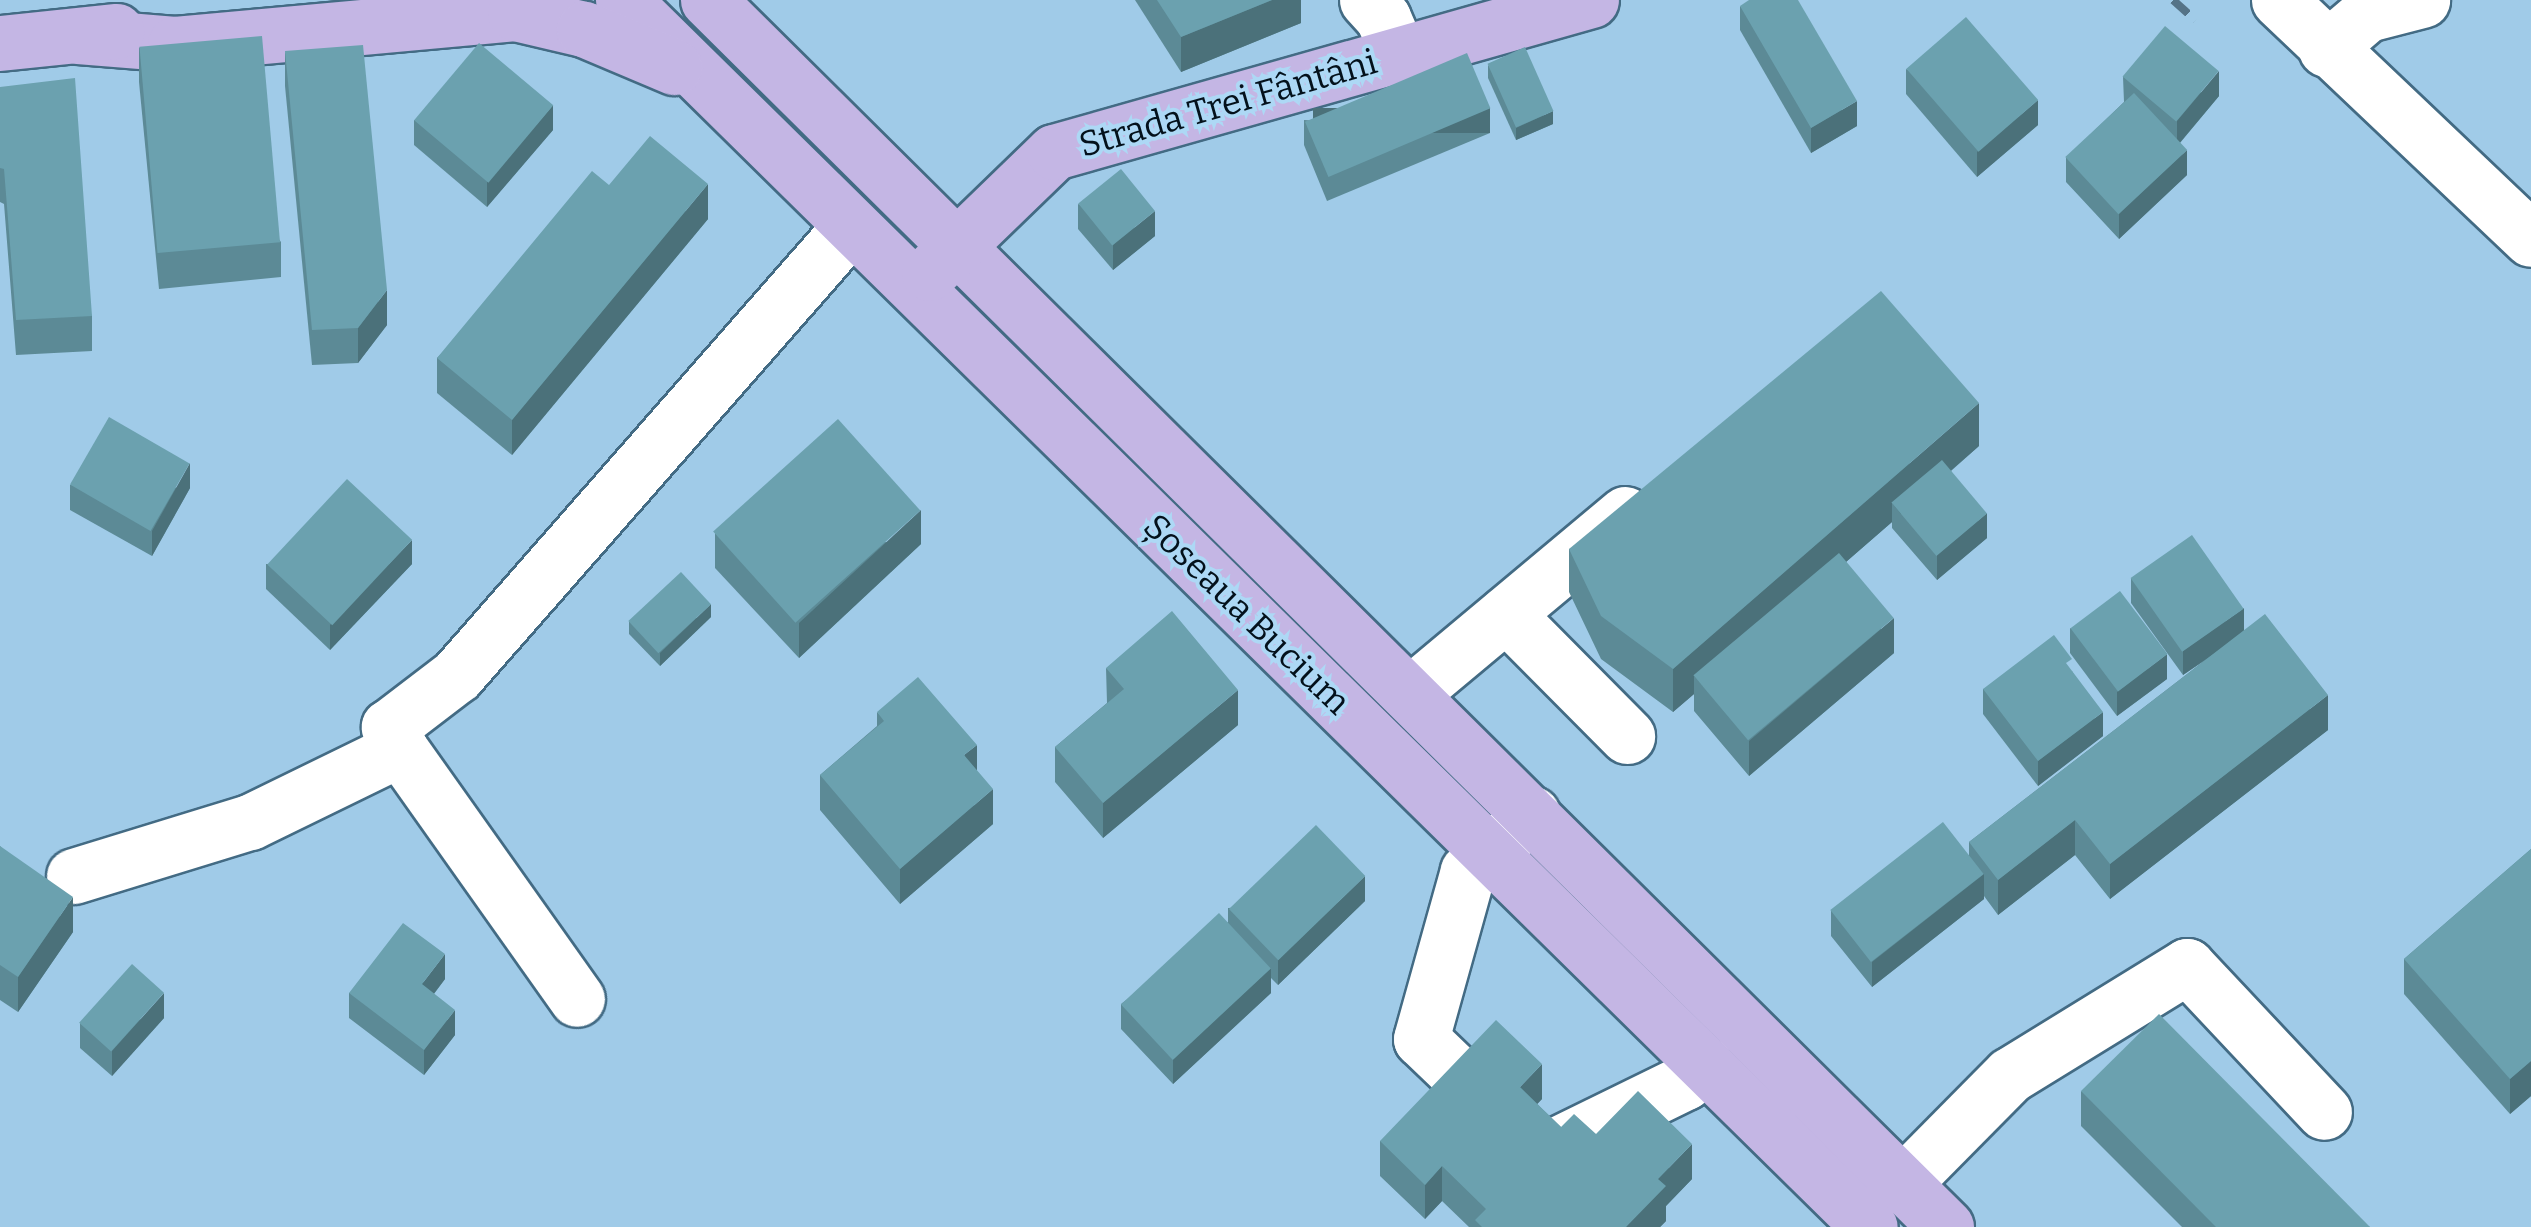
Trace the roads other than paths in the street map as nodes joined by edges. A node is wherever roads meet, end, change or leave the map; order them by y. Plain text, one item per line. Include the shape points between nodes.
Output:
1 (352, 0) edge
2 (624, 0) edge
3 (708, 0) edge
4 (1368, 0) edge
5 (1591, 0) edge
6 (2279, 0) edge
7 (2422, 0) edge
8 (78, 36) junction
9 (0, 43) edge
10 (2326, 49) junction
11 (1399, 55) junction
12 (707, 82) junction
13 (851, 226) junction
14 (2531, 239) edge
15 (956, 246) junction
16 (913, 288) junction
17 (1668, 479) edge
18 (1506, 614) junction
19 (1410, 693) junction
20 (1627, 736) dead end
21 (400, 749) junction
22 (1532, 814) junction
23 (1490, 851) junction
24 (74, 876) dead end
25 (577, 999) dead end
26 (1705, 1064) junction
27 (1468, 1084) edge
28 (2324, 1112) dead end
29 (1548, 1150) edge
30 (1902, 1184) junction
31 (1870, 1227) edge
32 (1946, 1227) edge

1 - 8 main road
2 - 12 main road, Șoseaua Bucium
3 - 15 main road, Șoseaua Bucium
4 - 11 street
5 - 11 main road, Strada Trei Fântâni
6 - 10 street
7 - 10 street via 2366,14
8 - 9 main road
8 - 12 main road via 175,44 515,13 584,29
10 - 14 street
11 - 15 main road, Strada Trei Fântâni via 1054,152
12 - 13 main road, Șoseaua Bucium
13 - 16 main road, Șoseaua Bucium
13 - 21 street via 457,676 389,727
15 - 16 main road, Strada Trei Fântâni
15 - 19 main road, Șoseaua Bucium
16 - 23 main road, Șoseaua Bucium
17 - 18 street
18 - 19 street
18 - 20 street
19 - 22 main road, Șoseaua Bucium
21 - 24 street via 250,822
21 - 25 street
22 - 23 street
22 - 30 main road, Șoseaua Bucium
23 - 26 main road, Șoseaua Bucium
23 - 27 street via 1468,871 1421,1039
26 - 29 street via 1685,1082
26 - 31 main road, Șoseaua Bucium
28 - 30 street via 2186,966 2010,1075
30 - 32 main road, Șoseaua Bucium

